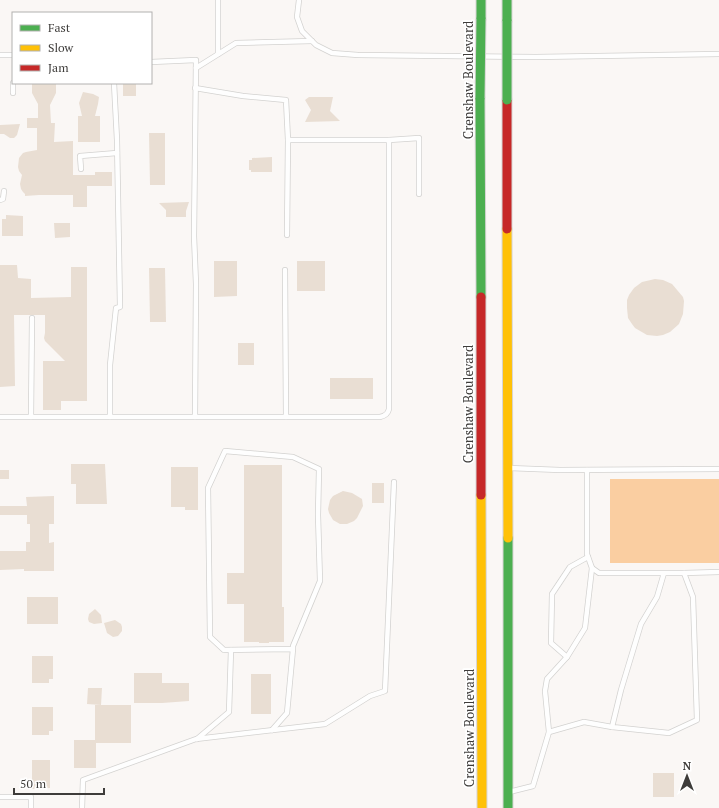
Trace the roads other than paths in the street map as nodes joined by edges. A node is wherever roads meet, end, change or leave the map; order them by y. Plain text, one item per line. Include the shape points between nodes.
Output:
1 (218, 0) edge
2 (298, 0) edge
3 (481, 0) edge
4 (507, 0) edge
5 (312, 41) junction
6 (218, 54) junction
7 (719, 54) edge
8 (0, 55) edge
9 (12, 55) edge
10 (152, 62) edge
11 (196, 68) junction
12 (13, 84) edge
13 (114, 84) edge
14 (195, 88) junction
15 (13, 93) dead end
16 (288, 140) junction
17 (388, 140) junction
18 (117, 153) junction
19 (82, 169) dead end
20 (4, 191) dead end
21 (419, 194) dead end
22 (0, 200) edge
23 (287, 235) dead end
24 (285, 270) dead end
25 (32, 318) dead end
26 (0, 417) edge
27 (31, 417) junction
28 (110, 417) junction
29 (195, 417) junction
30 (286, 417) junction
31 (507, 468) junction
32 (719, 469) edge
33 (587, 470) junction
34 (394, 482) dead end
35 (588, 557) junction
36 (592, 568) junction
37 (719, 572) edge
38 (664, 573) junction
39 (684, 573) junction
40 (293, 649) junction
41 (231, 650) junction
42 (567, 657) junction
43 (612, 727) junction
44 (272, 730) junction
45 (549, 732) junction
46 (196, 739) junction
47 (508, 793) junction
48 (0, 797) edge
49 (31, 808) edge
50 (82, 808) edge
51 (482, 808) edge
52 (508, 808) edge

1 - 6 lane
2 - 5 lane via 297,17 302,31
3 - 51 main road, Crenshaw Boulevard, bridge
4 - 31 main road, bridge
5 - 6 lane via 236,43
5 - 7 lane via 332,53 358,55 536,57
6 - 11 lane
8 - 9 lane
10 - 11 lane via 196,60
11 - 14 lane
12 - 15 lane
13 - 18 lane
14 - 16 lane via 286,100
14 - 29 lane
16 - 17 lane
16 - 23 lane
17 - 21 lane via 419,138
17 - 30 lane via 388,413 380,417
18 - 19 lane via 80,156
18 - 28 lane via 120,307 116,308 110,365
20 - 22 lane
24 - 30 lane
25 - 27 lane
26 - 27 lane
27 - 28 lane
28 - 29 lane
29 - 30 lane
31 - 33 lane
31 - 47 main road
32 - 33 lane
33 - 35 lane
34 - 44 lane via 385,691 370,696 324,724
35 - 36 lane
35 - 42 lane via 570,567 552,594 551,643
36 - 38 lane via 599,574
36 - 42 lane via 585,628
37 - 39 lane
38 - 39 lane
38 - 43 lane via 657,597 641,624
39 - 43 lane via 693,597 697,720 669,733
40 - 41 lane
40 - 41 lane via 320,581 319,469 293,457 224,451 208,488 210,637 224,650
40 - 44 lane via 288,713
41 - 46 lane via 229,712
42 - 45 lane via 547,679 545,691
43 - 45 lane via 584,722
44 - 46 lane
45 - 47 lane via 533,786
46 - 50 lane via 83,780
47 - 52 main road
48 - 49 lane via 31,797

